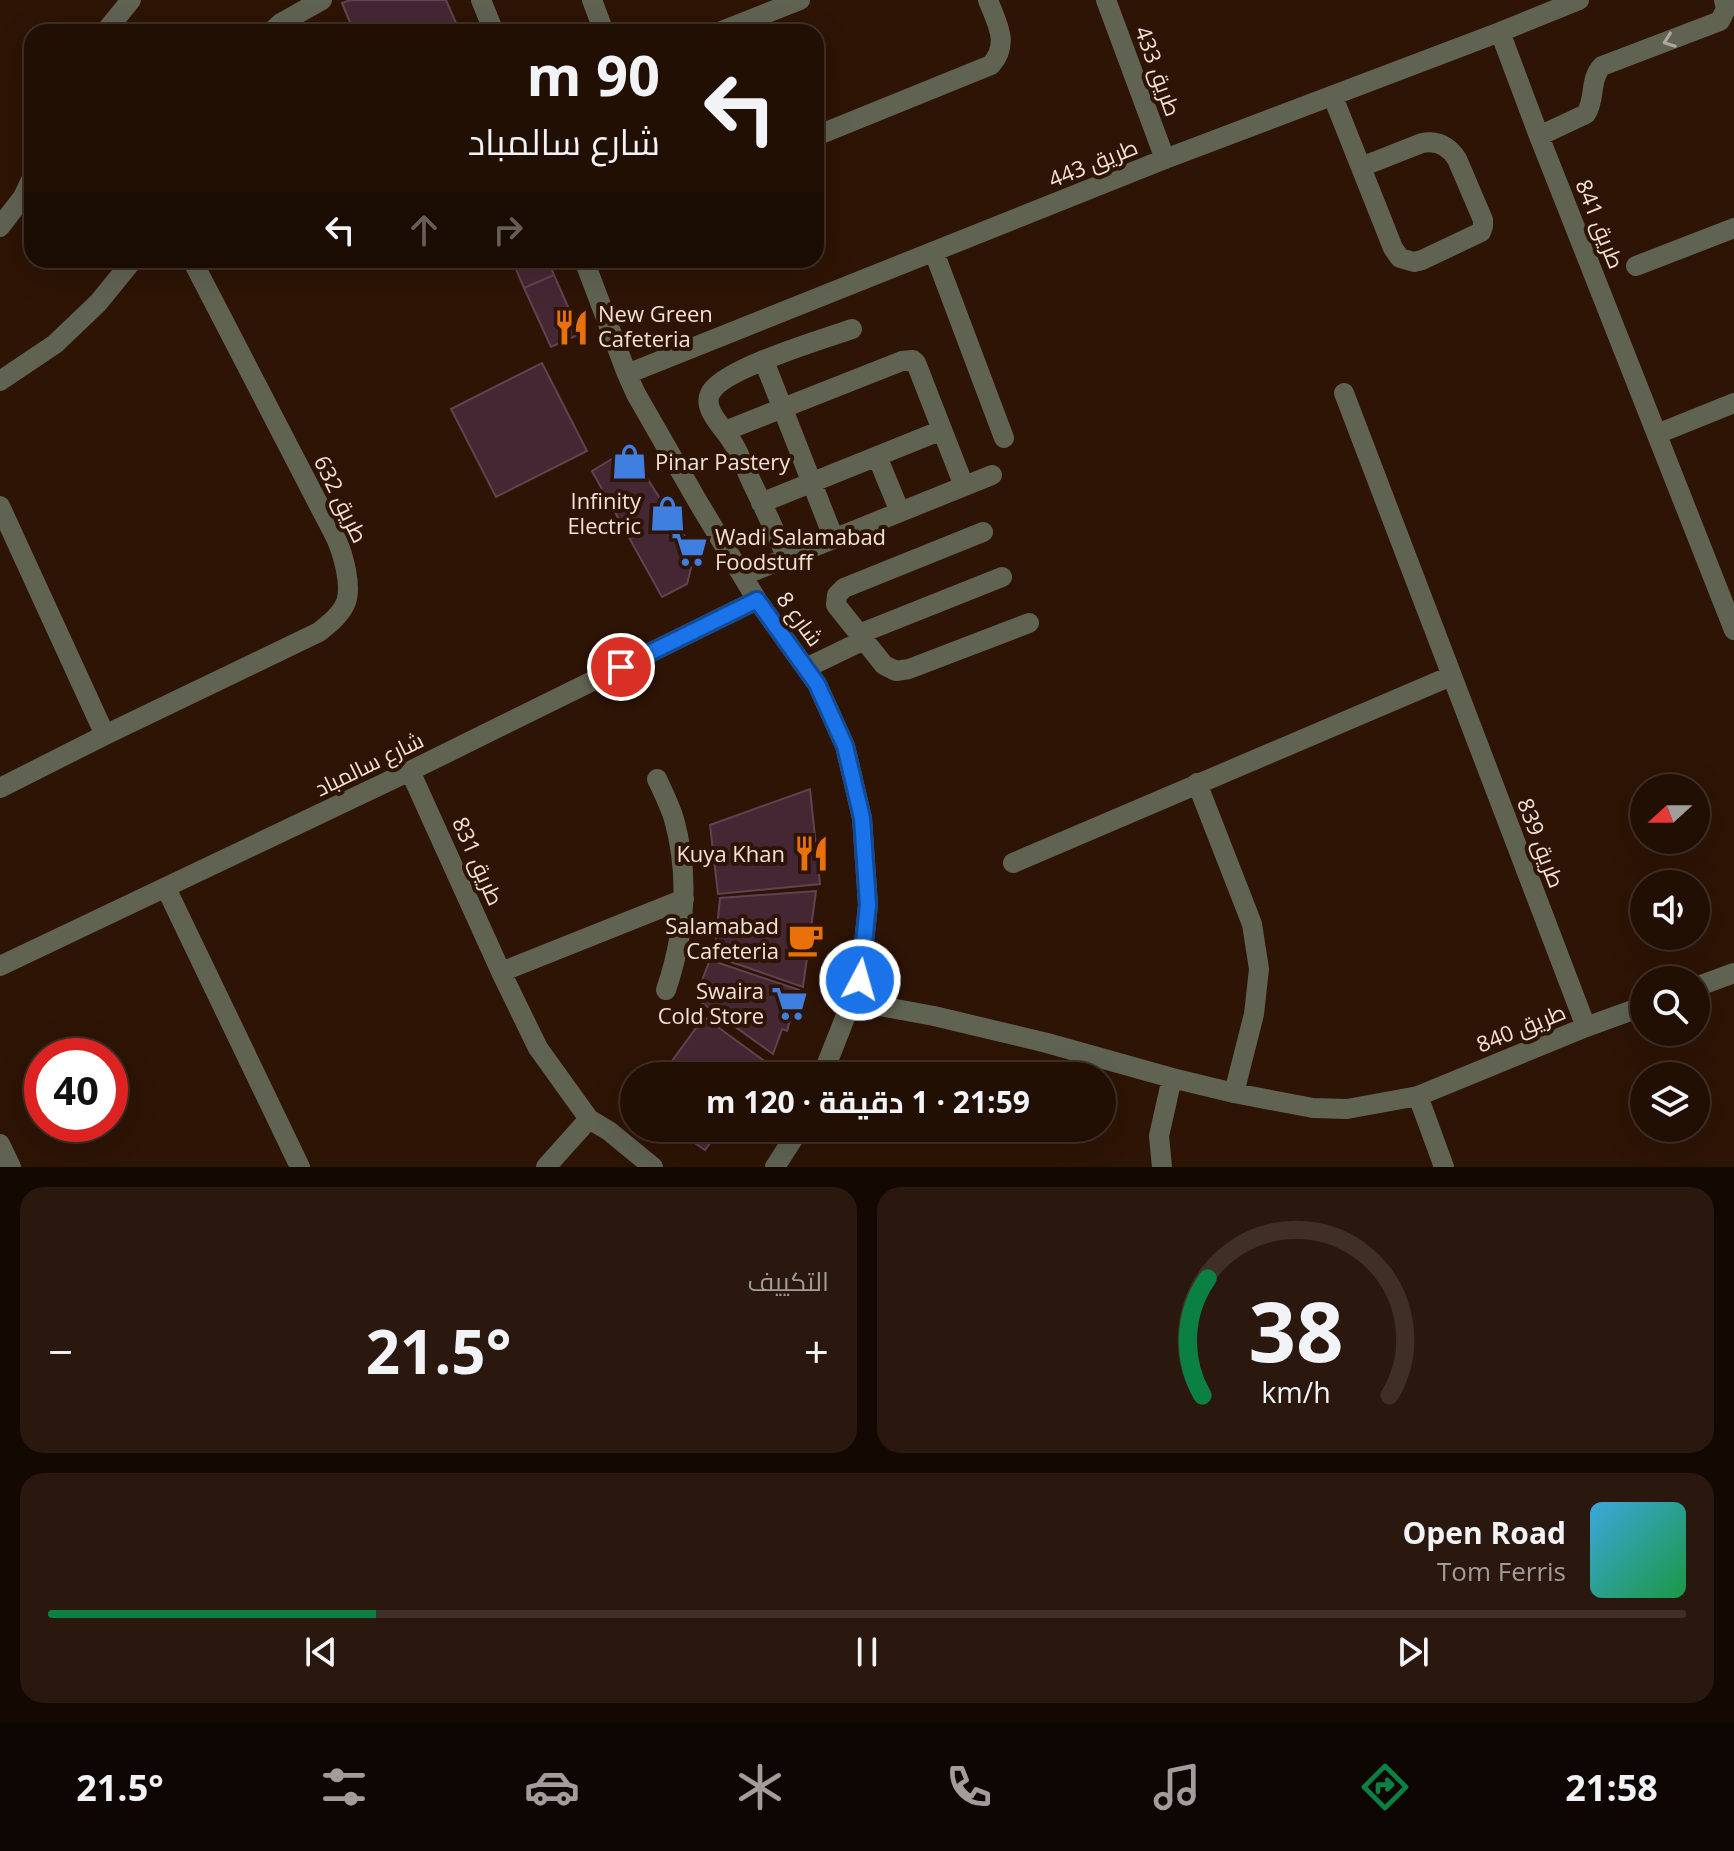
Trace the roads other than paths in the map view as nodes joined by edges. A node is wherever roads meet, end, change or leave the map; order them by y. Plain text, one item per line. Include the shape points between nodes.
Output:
1 (131, 0) edge
2 (322, 0) edge
3 (481, 0) edge
4 (592, 0) edge
5 (800, 0) edge
6 (988, 0) edge
7 (1106, 0) edge
8 (1579, 0) edge
9 (1724, 0) edge
10 (112, 24) edge
11 (280, 24) edge
12 (491, 24) edge
13 (601, 24) edge
14 (739, 24) edge
15 (1500, 32) junction
16 (1333, 97) junction
17 (824, 133) edge
18 (1539, 136) junction
19 (1165, 159) junction
20 (1361, 167) junction
21 (24, 195) edge
22 (0, 227) edge
23 (1734, 228) edge
24 (934, 252) junction
25 (1636, 266) dead end
26 (126, 268) edge
27 (196, 268) edge
28 (587, 268) edge
29 (852, 329) dead end
30 (764, 361) junction
31 (627, 374) junction
32 (0, 381) edge
33 (1344, 393) dead end
34 (1734, 403) edge
35 (783, 408) junction
36 (942, 430) junction
37 (725, 431) junction
38 (1657, 434) junction
39 (1004, 438) dead end
40 (877, 456) junction
41 (992, 475) dead end
42 (812, 482) junction
43 (964, 486) junction
44 (761, 503) junction
45 (0, 506) edge
46 (900, 512) junction
47 (983, 532) dead end
48 (834, 539) junction
49 (787, 558) junction
50 (744, 575) junction
51 (1002, 577) dead end
52 (757, 600) junction
53 (1029, 623) dead end
54 (1734, 630) edge
55 (862, 637) junction
56 (806, 668) junction
57 (1451, 676) junction
58 (105, 735) junction
59 (410, 771) junction
60 (657, 779) dead end
61 (1197, 783) junction
62 (0, 788) edge
63 (1013, 863) dead end
64 (166, 888) junction
65 (684, 899) junction
66 (0, 966) edge
67 (501, 972) junction
68 (1734, 973) edge
69 (1710, 982) edge
70 (666, 990) dead end
71 (853, 1001) junction
72 (1630, 1011) edge
73 (1586, 1027) junction
74 (828, 1062) edge
75 (1172, 1078) junction
76 (1234, 1093) junction
77 (1418, 1096) junction
78 (589, 1119) junction
79 (791, 1142) edge
80 (0, 1144) edge
81 (11, 1167) edge
82 (300, 1167) edge
83 (546, 1167) edge
84 (653, 1167) edge
85 (775, 1167) edge
86 (1162, 1167) edge
87 (1444, 1167) edge

1 - 10 street
2 - 11 street
3 - 12 street
4 - 13 street
5 - 14 street
6 - 17 street via 1002,37 991,65
7 - 19 street, طريق 433
8 - 15 street, طريق 443
9 -> 18 street via 1720,21 1602,66 1586,114
15 - 16 street, طريق 443
15 - 18 street, طريق 841
16 - 19 street, طريق 443
16 - 20 street
18 - 38 street, طريق 841
19 - 24 street, طريق 443
20 - 20 street via 1400,258 1422,260 1481,232 1483,220 1457,159 1445,146 1430,141
21 - 22 street
23 - 25 street
24 - 31 street, طريق 443
24 - 39 street
26 - 32 street via 55,344
27 - 58 street, طريق 632 via 336,538 344,557 346,602 319,632
28 - 31 street, شارع 8
29 - 30 street
30 - 35 street
30 - 37 street via 728,378 710,394 711,411
31 - 50 street, شارع 8
33 - 57 street, طريق 839
34 - 38 street
35 - 36 street via 907,359 916,363
35 - 37 street
35 - 42 street
36 - 40 street
36 - 43 street
37 - 44 street
38 - 54 street, طريق 841
40 - 42 street
40 - 46 street
41 - 43 street
42 - 44 street
42 - 48 street
43 - 46 street
44 - 49 street
45 - 58 street
46 - 48 street
47 - 55 street via 840,591 836,605
48 - 49 street
49 - 50 street
50 - 52 street, شارع 8
51 - 55 street
52 - 56 street, شارع 8
52 - 59 street, شارع سالمباد
53 - 55 street via 896,671 884,665
55 - 56 street
56 - 71 street, شارع 8 via 845,746 862,818 868,905
57 - 61 street
57 - 73 street, طريق 839
58 - 62 street, طريق 632
59 - 64 street, شارع سالمباد
59 - 67 street, طريق 831
60 - 65 street via 673,817
61 - 63 street
61 - 76 street via 1252,924 1259,969
64 - 66 street, شارع سالمباد
64 - 82 street
65 - 67 street
65 - 70 street via 676,961
67 - 78 street, طريق 831 via 538,1048
68 - 69 street
71 - 74 street, شارع 8
71 - 75 street, طريق 840 via 1047,1043
72 - 73 street, طريق 840
73 - 77 street, طريق 840
75 - 76 street, طريق 840
75 - 86 street via 1159,1136
76 - 77 street, طريق 840 via 1347,1109
77 - 87 street
78 - 83 street
78 - 84 street, طريق 831
79 - 85 street
80 - 81 street

